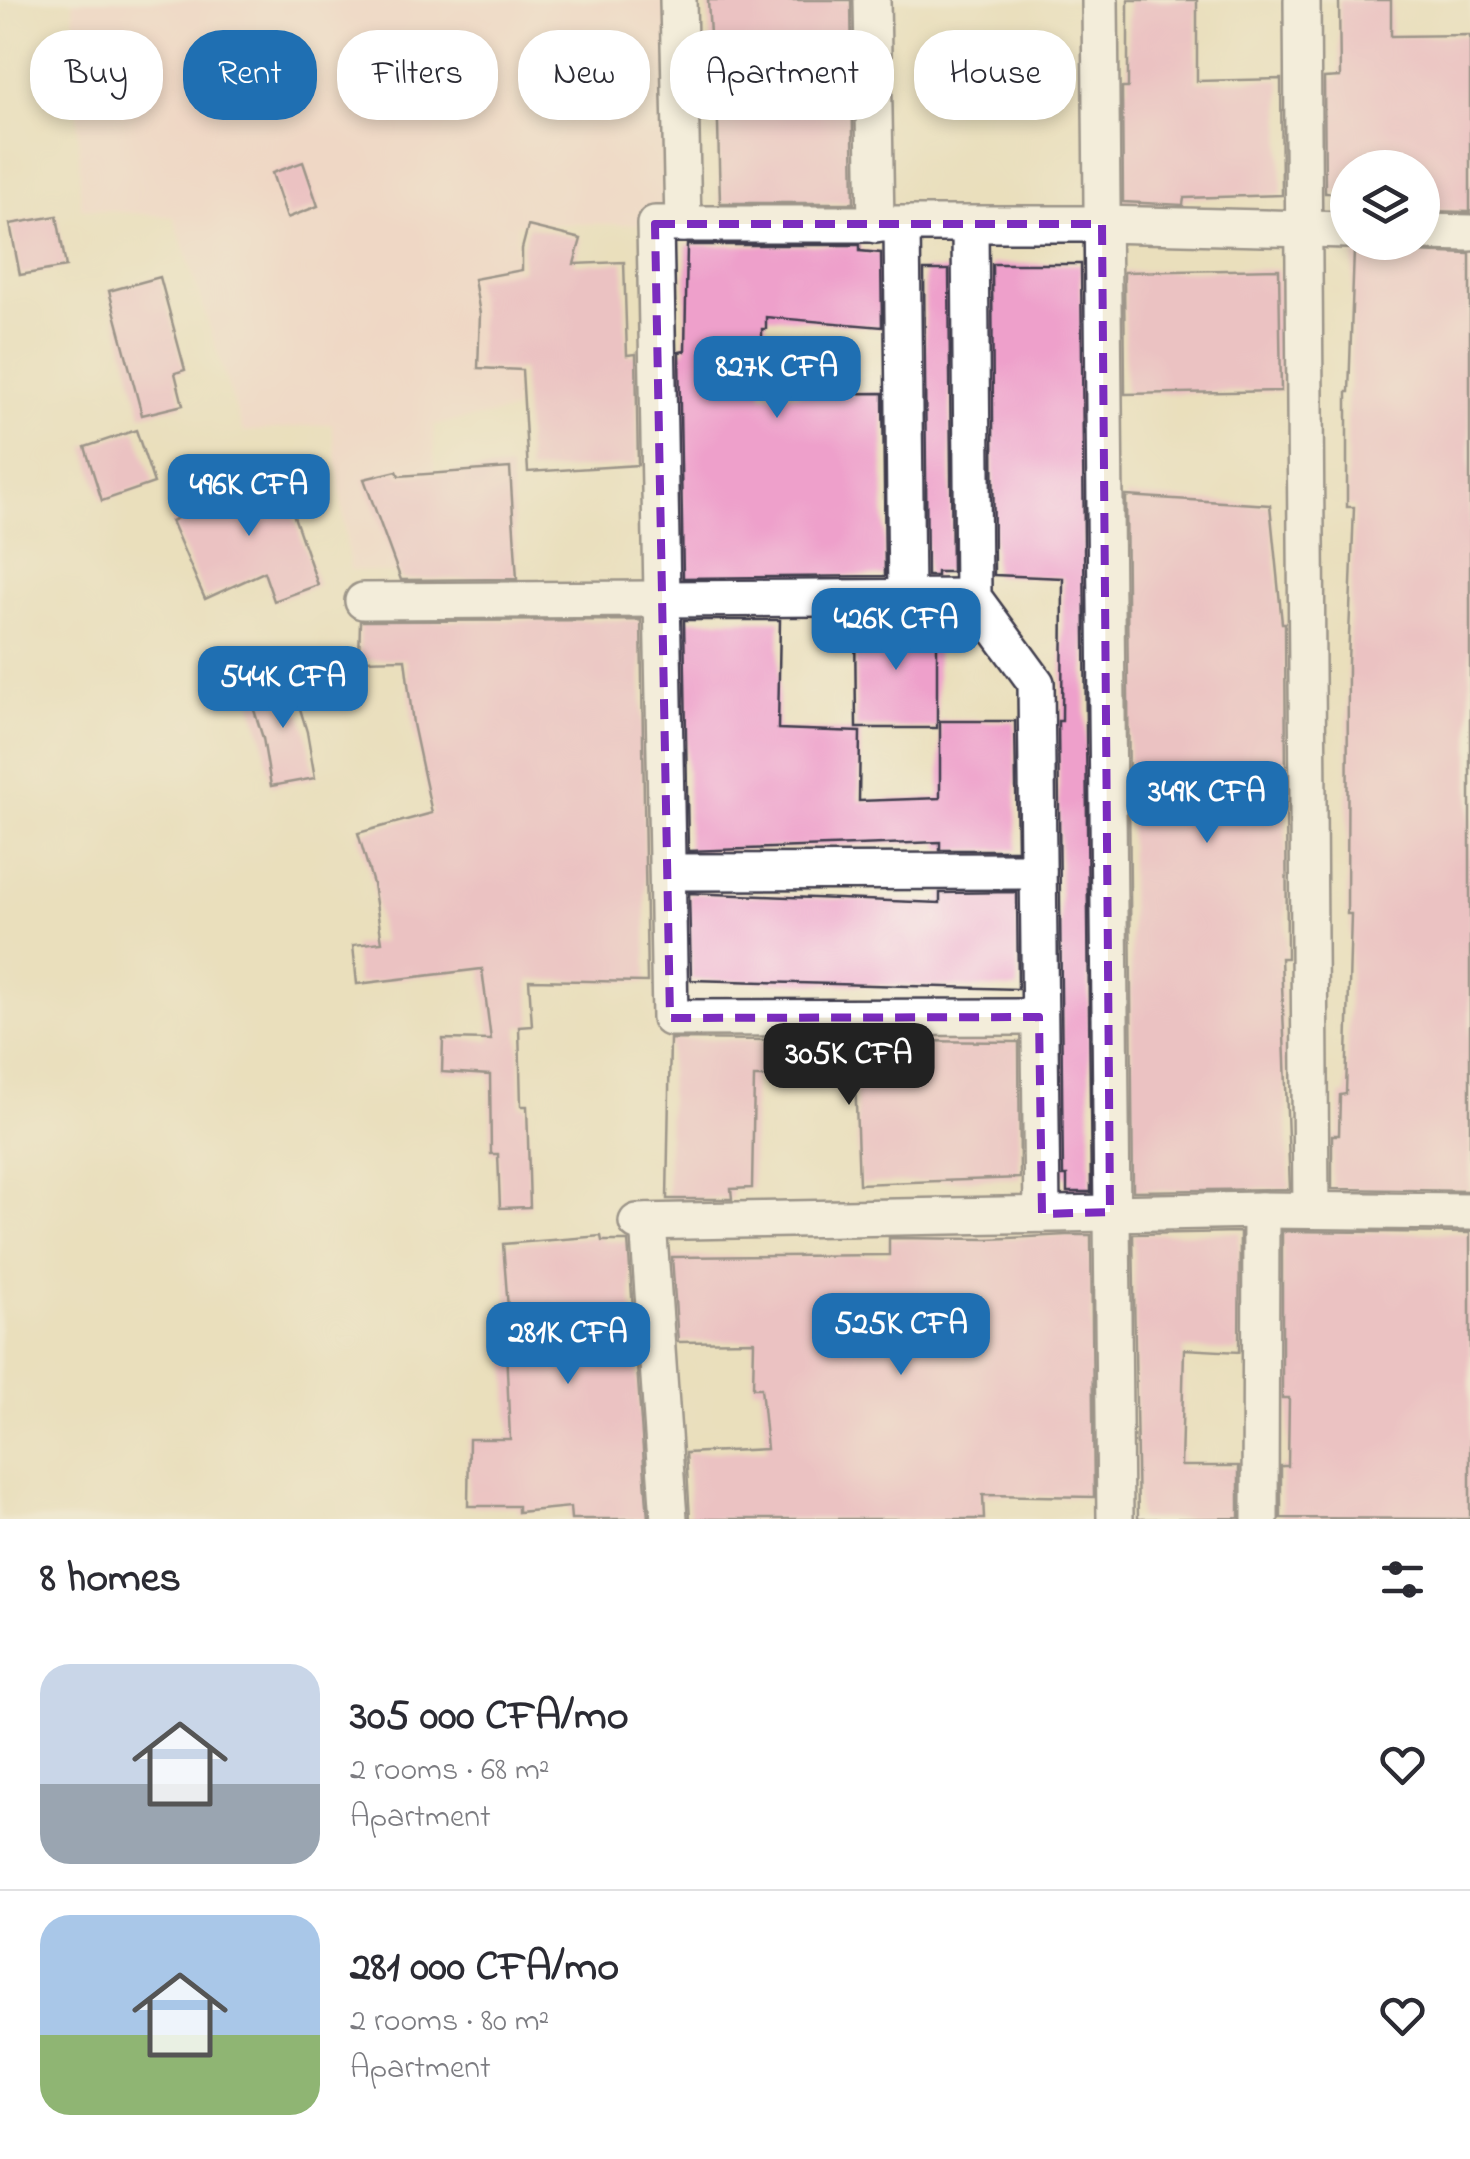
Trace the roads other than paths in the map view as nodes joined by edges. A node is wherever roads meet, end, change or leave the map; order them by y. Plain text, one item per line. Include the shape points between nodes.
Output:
1 (678, 0) edge
2 (872, 0) edge
3 (1100, 0) edge
4 (1302, 0) edge
5 (683, 224) junction
6 (1102, 224) junction
7 (889, 225) junction
8 (970, 225) junction
9 (1303, 229) junction
10 (1330, 230) edge
11 (1440, 232) edge
12 (1470, 232) edge
13 (906, 597) junction
14 (973, 597) junction
15 (662, 599) junction
16 (362, 601) dead end
17 (1038, 871) junction
18 (668, 872) junction
19 (1039, 1017) junction
20 (1261, 1210) junction
21 (1311, 1210) junction
22 (1110, 1212) junction
23 (1470, 1212) edge
24 (1042, 1214) junction
25 (669, 1519) edge
26 (1115, 1519) edge
27 (1260, 1519) edge

1 - 5 street
2 - 7 street
3 - 6 street
4 - 9 street
5 - 7 street
5 - 15 street via 655,224
6 - 8 street
6 - 9 street
6 - 22 street
7 - 8 street
7 - 13 street
8 - 14 street
9 - 10 street
9 - 21 street
11 - 12 street
13 - 14 street
13 - 15 street
14 - 17 street via 1036,683
15 - 16 street
15 - 18 street
17 - 18 street
17 - 19 street
18 - 19 street via 670,1018
19 - 24 street
20 - 21 street
20 - 22 street
20 - 27 street
21 - 23 street
22 - 24 street
22 - 26 street
24 - 25 street via 642,1222

